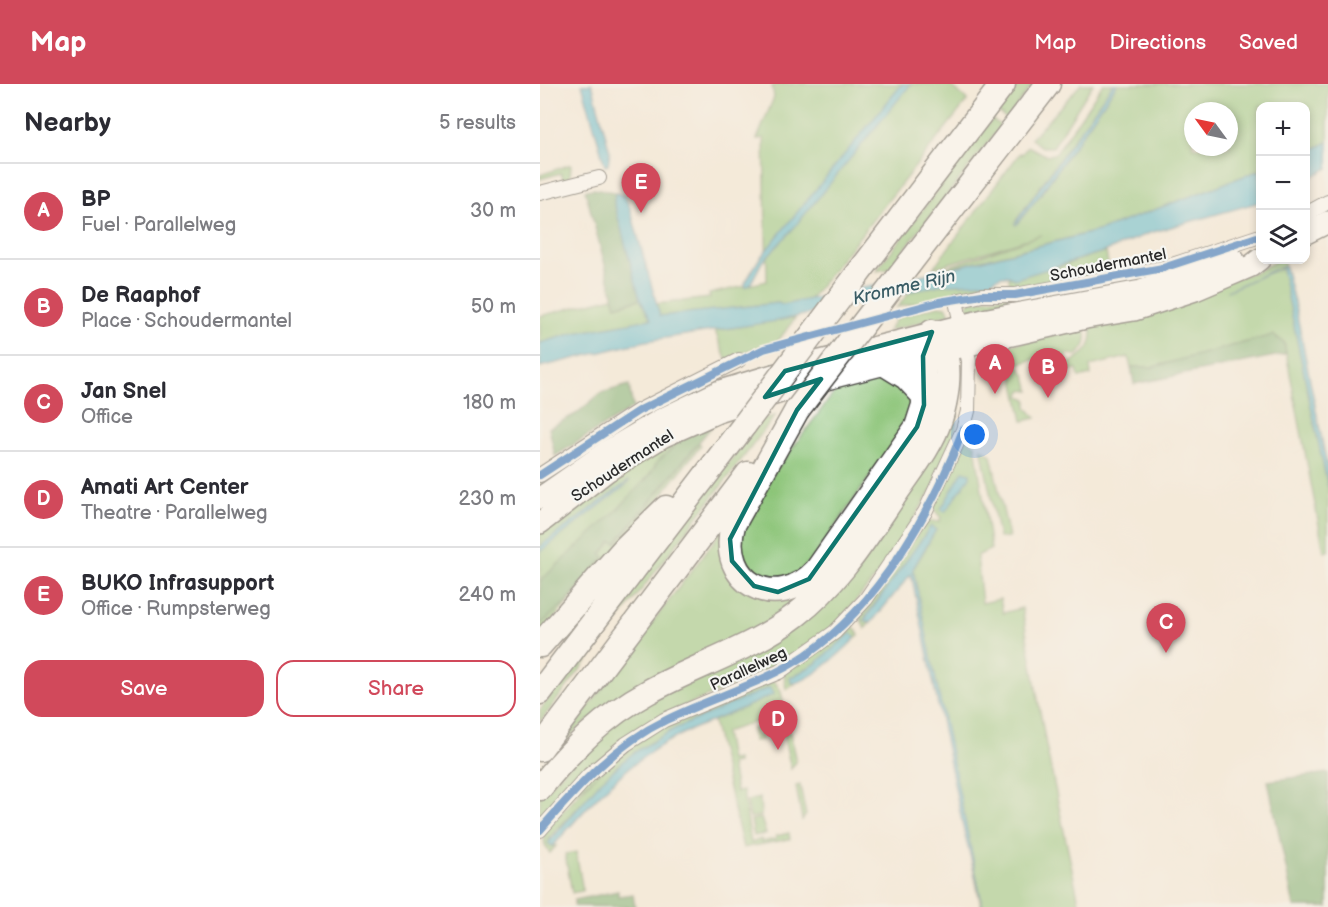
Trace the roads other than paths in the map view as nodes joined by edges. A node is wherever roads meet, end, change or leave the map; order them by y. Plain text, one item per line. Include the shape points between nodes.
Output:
1 (1048, 84) edge
2 (990, 100) edge
3 (599, 178) dead end
4 (540, 193) edge
5 (1328, 202) edge
6 (1310, 211) edge
7 (1328, 222) edge
8 (1310, 231) edge
9 (1256, 237) edge
10 (1256, 254) edge
11 (1256, 262) edge
12 (946, 342) junction
13 (740, 360) dead end
14 (885, 364) junction
15 (924, 396) junction
16 (797, 410) junction
17 (727, 447) junction
18 (540, 475) edge
19 (540, 498) edge
20 (540, 523) edge
21 (540, 645) edge
22 (540, 692) edge
23 (540, 749) edge
24 (540, 788) edge
25 (540, 830) edge

1 - 16 highway, bridge
2 - 17 highway, bridge
3 - 4 street
5 - 6 street
7 - 8 main road
9 - 12 street, Schoudermantel via 1163,268 1015,295 982,295 956,301
10 - 12 main road, Schoudermantel via 1141,291 1025,311
11 - 12 main road, Schoudermantel via 1195,290 1134,310
12 - 14 main road, Schoudermantel
12 - 15 highway
12 - 19 main road, Schoudermantel via 813,363 720,391 606,452
12 - 24 highway via 944,402 934,434 835,579 775,629 647,692 619,710 571,750
12 - 25 street, Parallelweg via 969,361 968,411 954,453 925,512 866,599 835,632 779,672 643,732 590,775
13 - 18 street, Schoudermantel via 638,411
14 - 15 highway via 906,377
14 - 20 main road, Schoudermantel via 803,385 691,423 608,471
15 - 16 highway via 917,427 827,559 809,579 789,590 768,591 745,580 737,570 730,539 733,525
16 - 23 highway
17 - 21 highway via 625,548
17 - 22 highway

